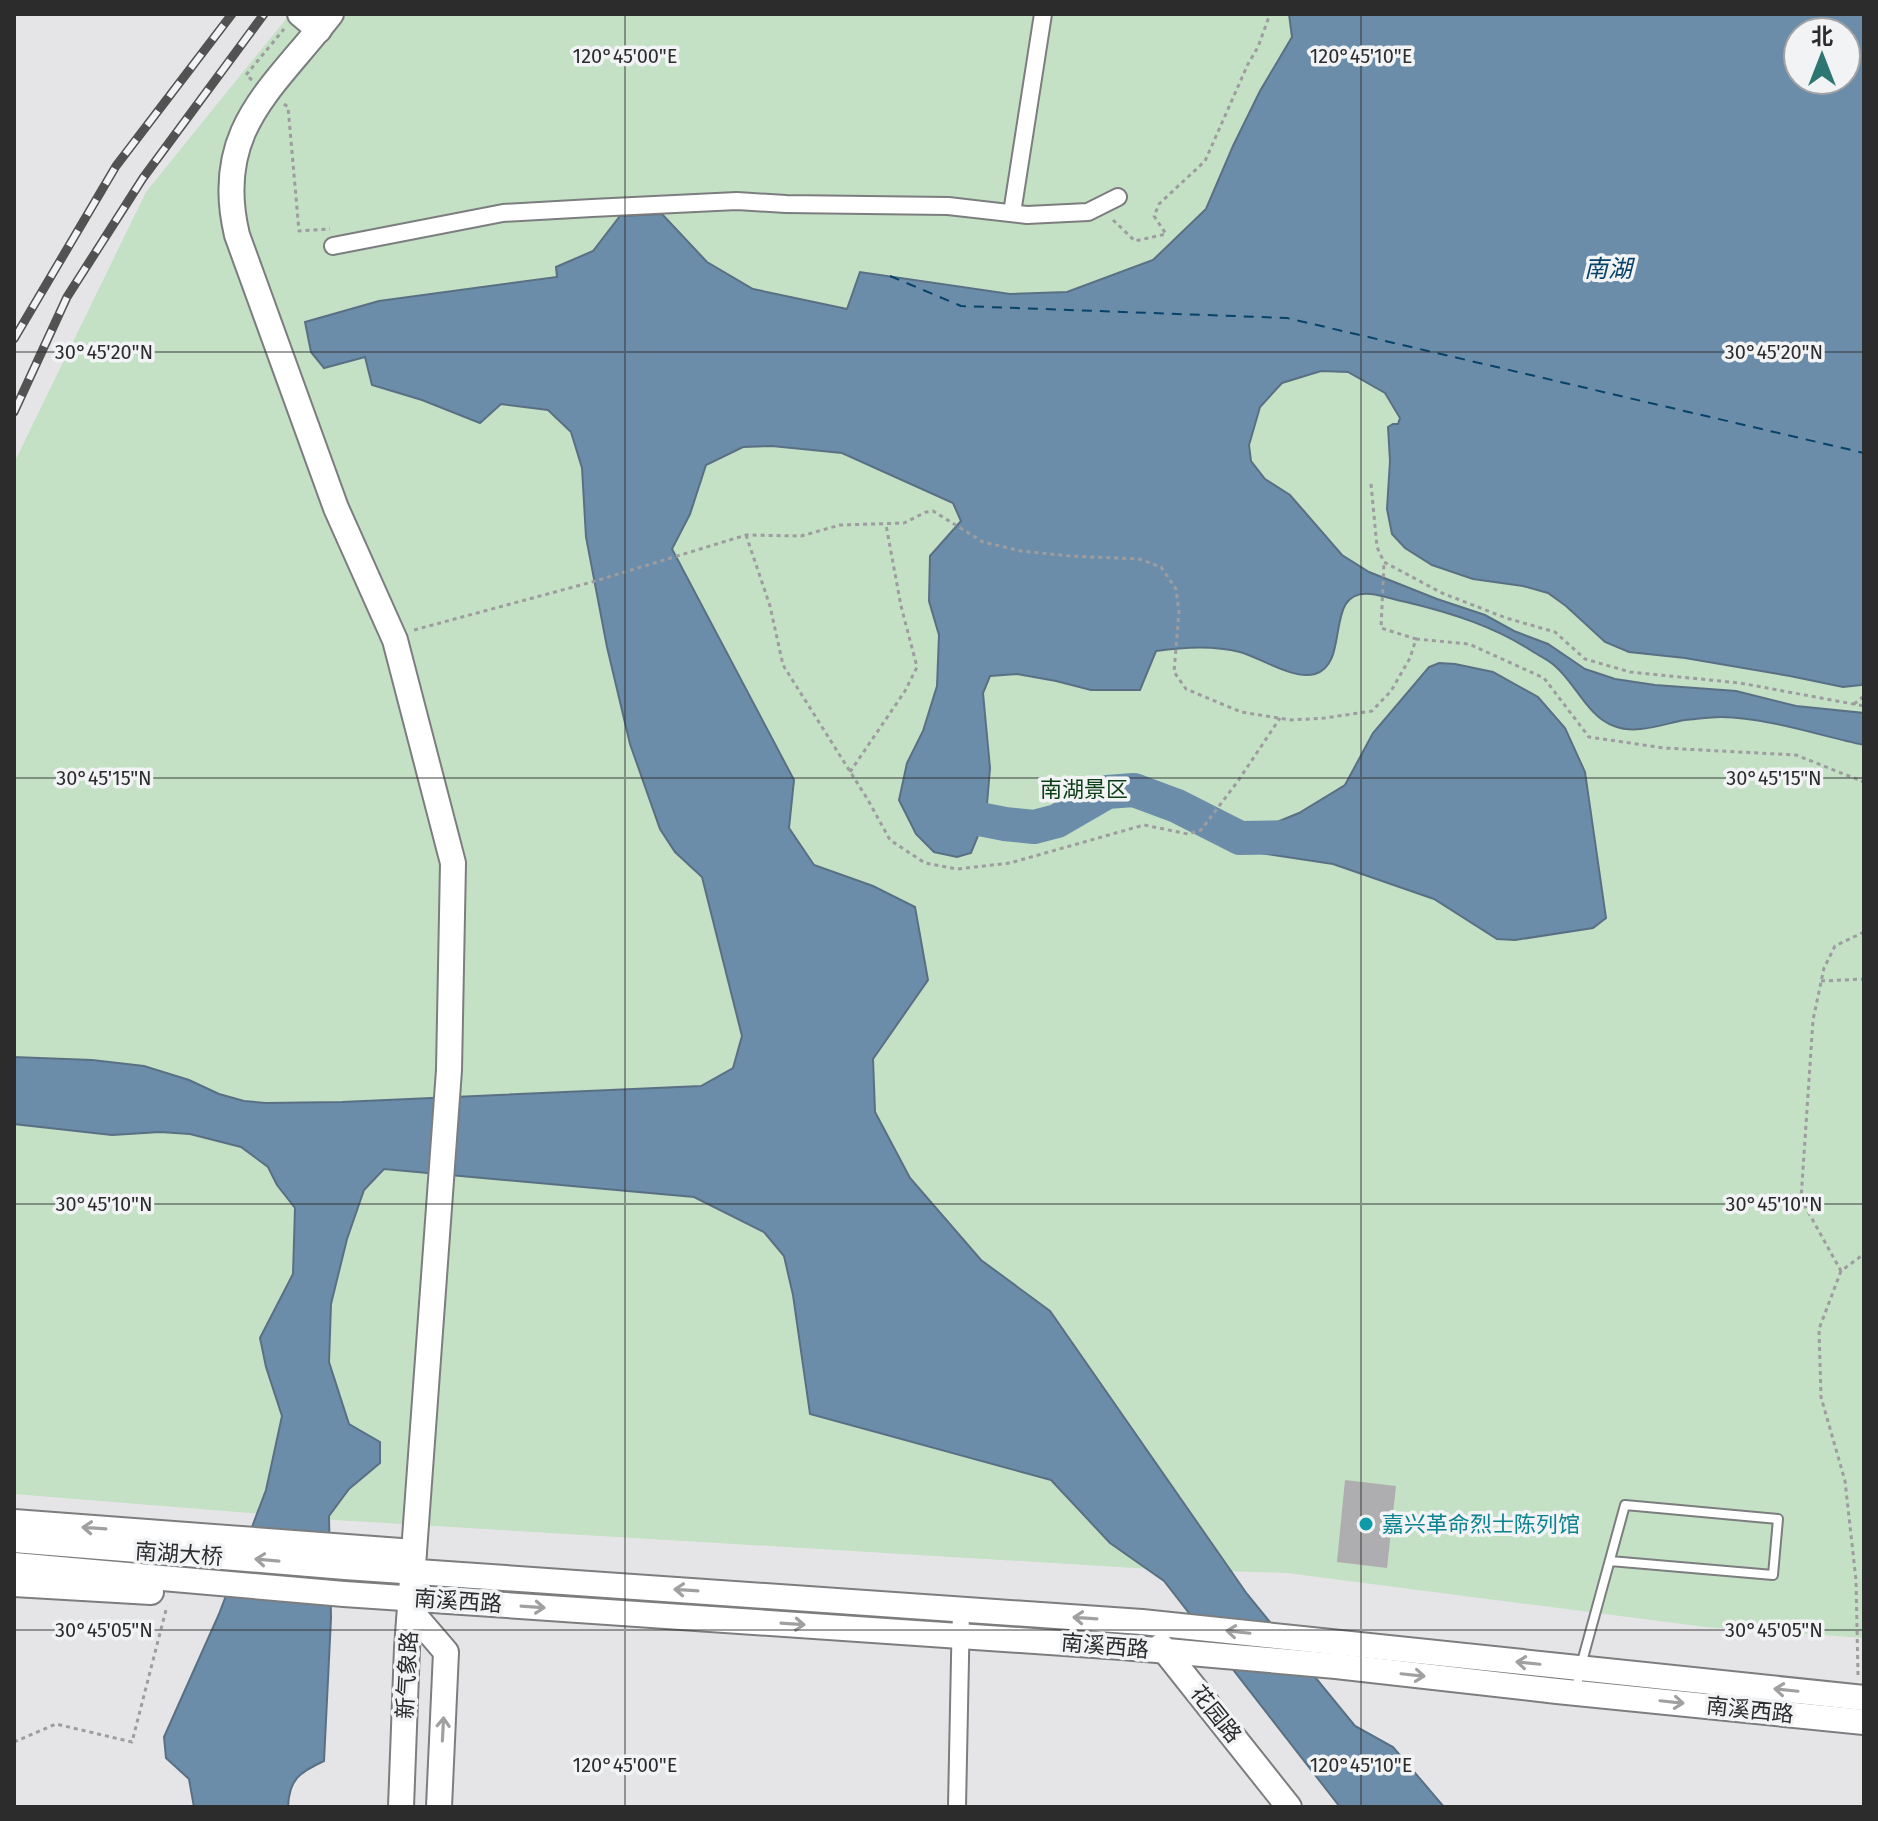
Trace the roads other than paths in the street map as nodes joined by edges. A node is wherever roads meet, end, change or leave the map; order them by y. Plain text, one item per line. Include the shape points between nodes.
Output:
1 (1043, 14) edge
2 (310, 20) edge
3 (1118, 197) dead end
4 (1012, 213) junction
5 (333, 246) road end
6 (14, 1522) edge
7 (14, 1540) edge
8 (349, 1557) junction
9 (414, 1561) junction
10 (1610, 1561) junction
11 (14, 1565) edge
12 (14, 1584) edge
13 (344, 1600) junction
14 (411, 1604) junction
15 (961, 1609) junction
16 (1152, 1623) junction
17 (960, 1636) junction
18 (1166, 1651) junction
19 (1578, 1681) junction
20 (1861, 1698) edge
21 (1864, 1722) edge
22 (401, 1807) edge
23 (439, 1807) edge
24 (957, 1807) edge
25 (1289, 1807) edge

1 - 4 street
2 - 9 main road via 244,127 233,162 230,199 237,235 336,508 393,636 453,863 449,1070
3 - 4 street via 1088,212
4 - 5 street via 948,206 737,201 592,208 503,213
8 -> 6 main road via 227,1537
8 -> 7 main road, 南湖大桥
8 - 9 main road, 南溪西路
9 - 14 main road
15 -> 9 main road, 南溪西路
10 - 10 lane via 1625,1505 1778,1519 1773,1575
10 - 19 lane
11 - 13 main road, 南湖大桥
12 - 13 main road
13 - 14 main road, 南溪西路
14 -> 17 main road, 南溪西路
14 - 22 main road, 新气象路
23 -> 14 main road, 新气象路 via 446,1652
16 -> 15 main road, 南溪西路
15 - 17 street
16 - 18 main road, 花园路
19 -> 16 main road, 南溪西路 via 1314,1639
17 - 18 main road, 南溪西路
17 - 24 street
18 -> 19 main road, 南溪西路
18 - 25 main road, 花园路
20 -> 19 main road, 南溪西路
19 -> 21 main road, 南溪西路

